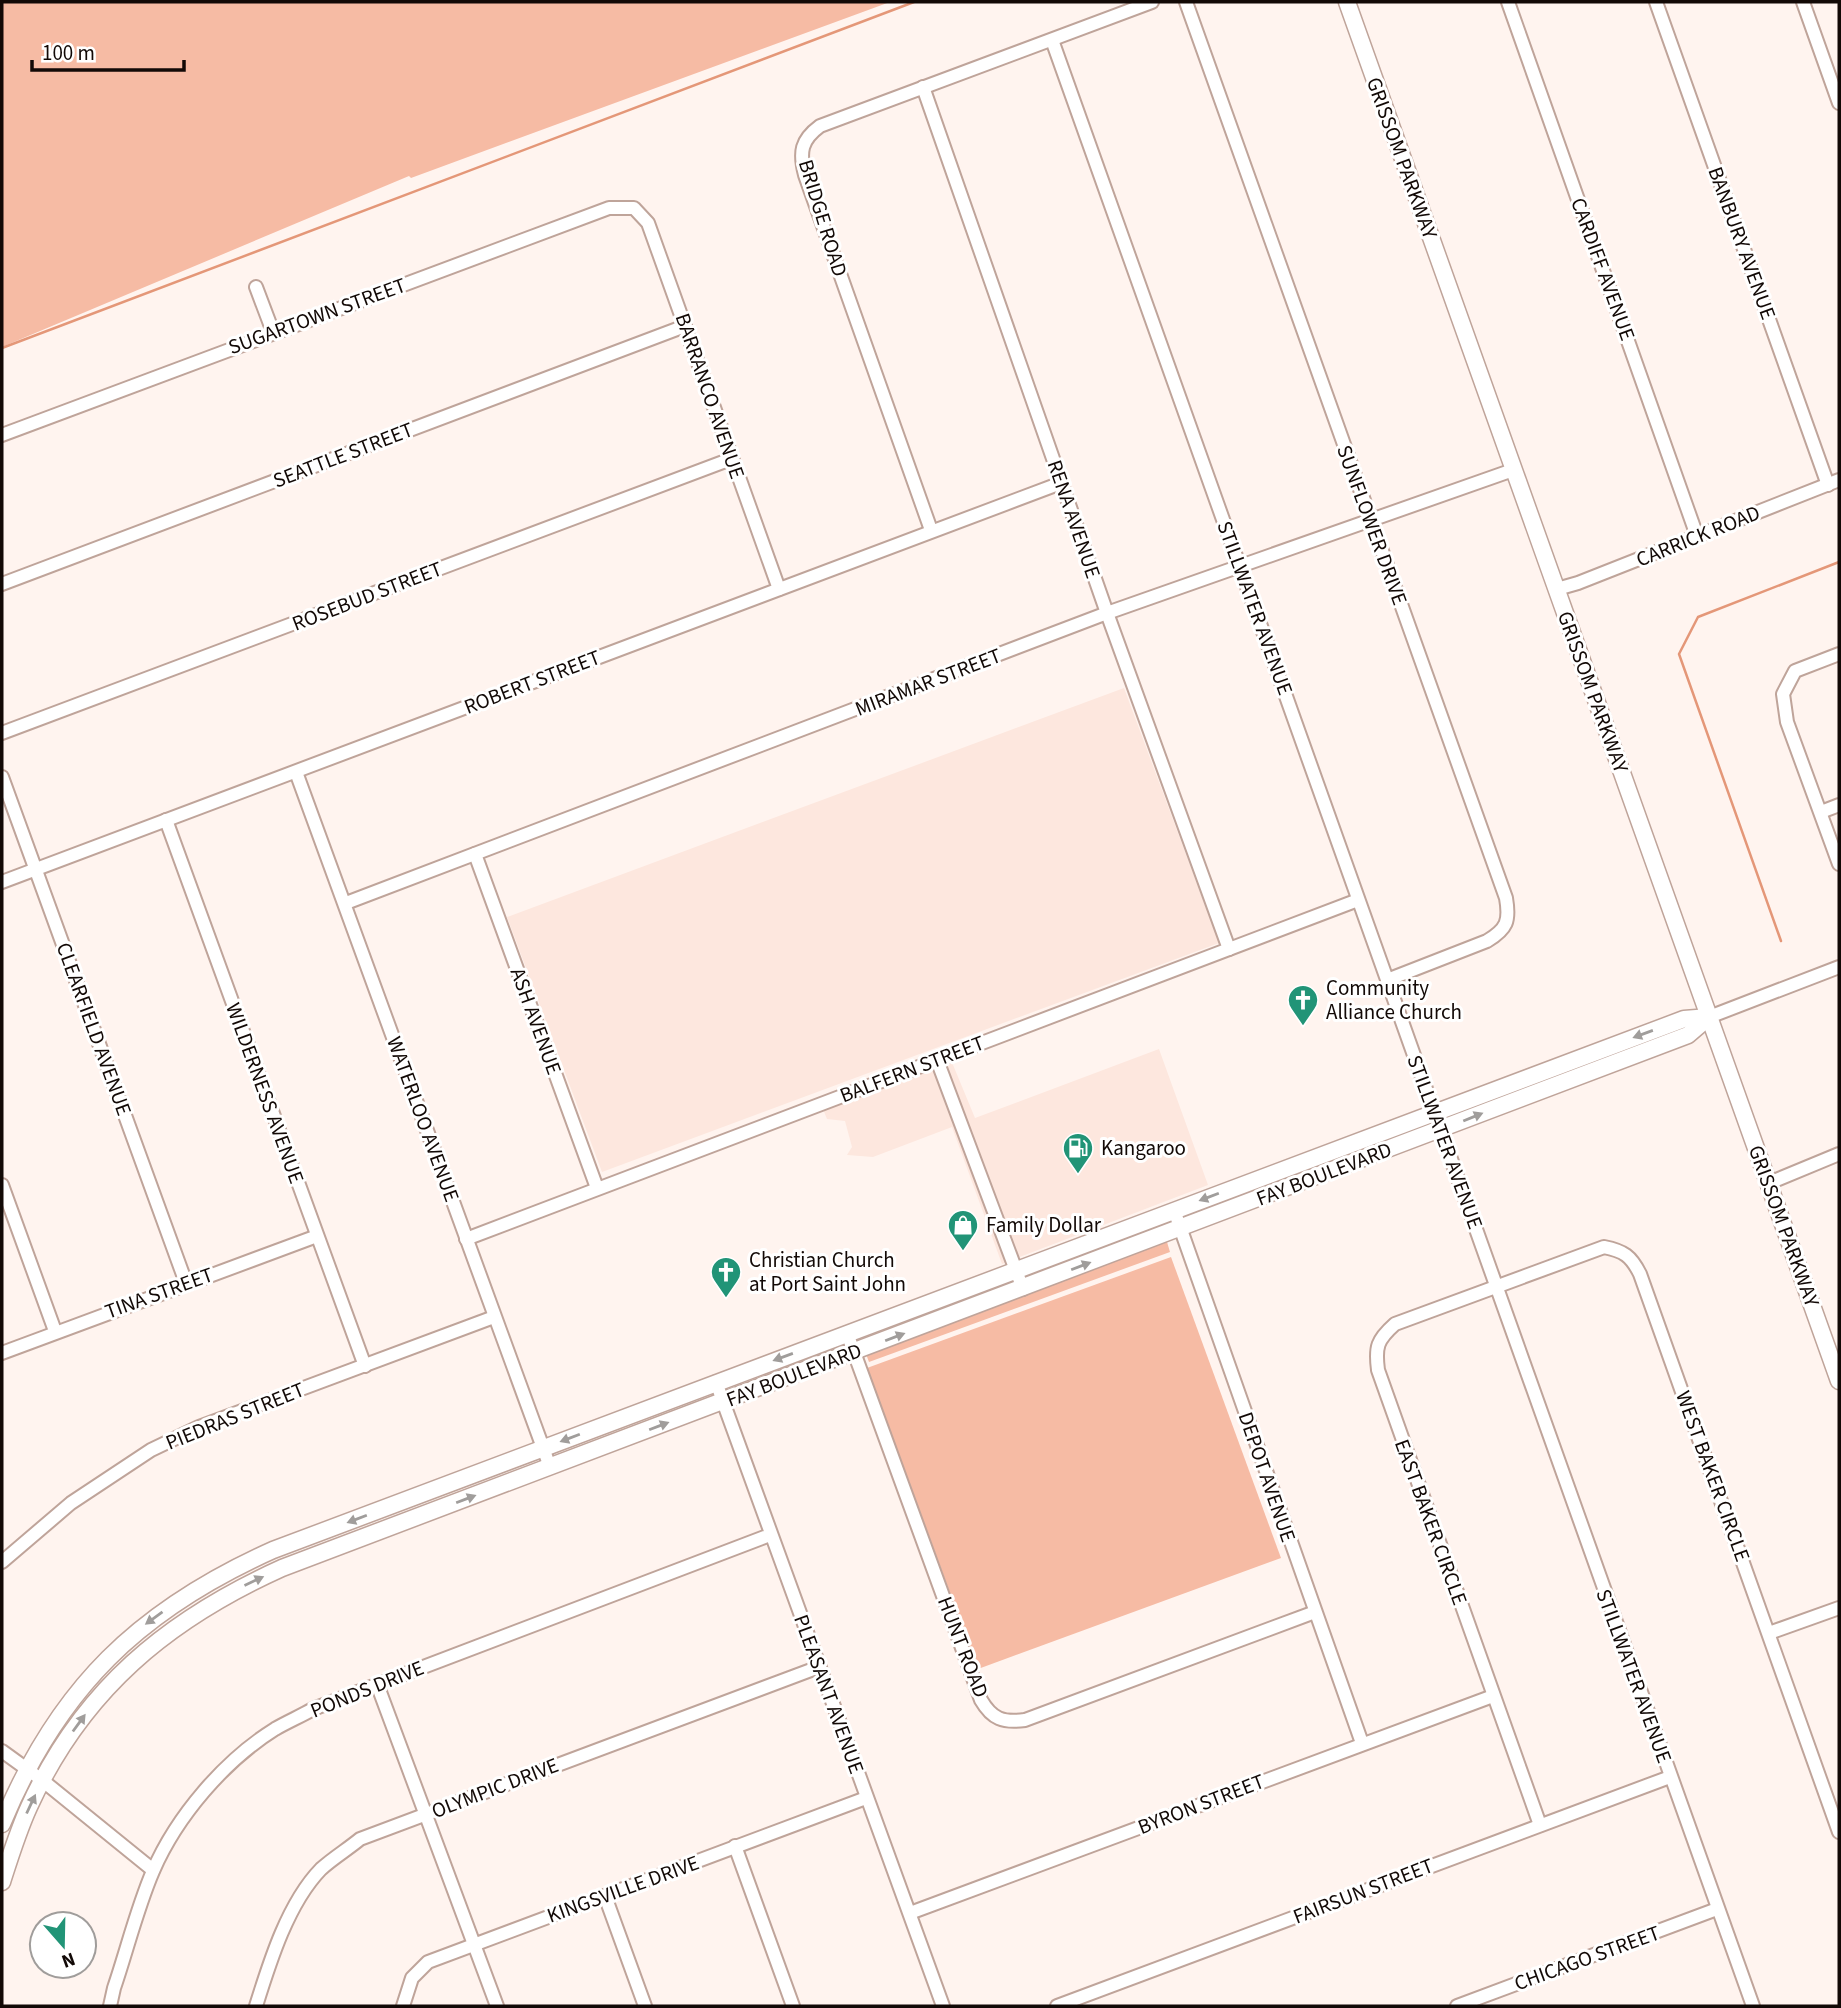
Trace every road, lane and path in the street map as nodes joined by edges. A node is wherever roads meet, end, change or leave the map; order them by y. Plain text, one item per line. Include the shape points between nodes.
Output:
1 (1152, 2) edge
2 (1186, 2) edge
3 (1347, 2) edge
4 (1508, 2) edge
5 (1656, 2) edge
6 (1803, 2) edge
7 (1052, 40) junction
8 (923, 87) junction
9 (1839, 103) edge
10 (634, 208) joint
11 (256, 286) dead end
12 (685, 326) junction
13 (273, 332) junction
14 (2, 435) edge
15 (731, 459) junction
16 (1513, 470) junction
17 (1833, 482) edge
18 (1061, 483) junction
19 (1370, 520) junction
20 (931, 530) junction
21 (1697, 536) junction
22 (1240, 566) junction
23 (2, 584) edge
24 (779, 589) junction
25 (1557, 589) junction
26 (1107, 613) junction
27 (1839, 654) edge
28 (2, 733) edge
29 (296, 772) junction
30 (2, 776) edge
31 (1839, 805) edge
32 (1821, 812) junction
33 (166, 820) junction
34 (475, 854) junction
35 (1839, 864) edge
36 (36, 869) junction
37 (2, 882) edge
38 (1358, 900) junction
39 (345, 903) junction
40 (1229, 949) junction
41 (1839, 967) edge
42 (1387, 979) junction
43 (1709, 1017) junction
44 (937, 1059) junction
45 (1433, 1112) junction
46 (1440, 1130) junction
47 (1839, 1154) edge
48 (1769, 1183) junction
49 (2, 1185) edge
50 (597, 1188) junction
51 (1174, 1210) junction
52 (1180, 1229) junction
53 (317, 1236) junction
54 (466, 1238) junction
55 (1016, 1270) junction
56 (186, 1283) junction
57 (1496, 1287) junction
58 (1023, 1289) junction
59 (494, 1317) junction
60 (55, 1331) junction
61 (847, 1333) junction
62 (2, 1353) edge
63 (853, 1353) junction
64 (365, 1366) junction
65 (1839, 1381) edge
66 (716, 1382) junction
67 (723, 1402) junction
68 (543, 1448) junction
69 (550, 1467) junction
70 (317, 1534) junction
71 (770, 1535) junction
72 (325, 1552) junction
73 (2, 1562) edge
74 (1839, 1608) edge
75 (1315, 1612) junction
76 (1769, 1633) junction
77 (819, 1667) junction
78 (377, 1685) junction
79 (1493, 1696) junction
80 (1362, 1743) junction
81 (2, 1751) edge
82 (26, 1770) junction
83 (1670, 1777) junction
84 (43, 1780) junction
85 (866, 1798) junction
86 (425, 1814) junction
87 (2, 1824) edge
88 (1540, 1825) junction
89 (1839, 1832) edge
90 (735, 1846) junction
91 (153, 1870) junction
92 (2, 1882) edge
93 (605, 1896) junction
94 (1717, 1909) junction
95 (910, 1913) junction
96 (474, 1943) junction
97 (110, 2006) edge
98 (256, 2006) edge
99 (403, 2006) edge
100 (497, 2006) edge
101 (645, 2006) edge
102 (793, 2006) edge
103 (943, 2006) edge
104 (1057, 2006) edge
105 (1457, 2006) edge
106 (1753, 2006) edge

1 - 7 street, BRIDGE ROAD
2 - 19 street, SUNFLOWER DRIVE
3 - 16 main road, GRISSOM PARKWAY
4 - 21 street, CARDIFF AVENUE
5 - 17 street, BANBURY AVENUE
6 - 9 street
7 - 8 street, BRIDGE ROAD
7 - 22 street, STILLWATER AVENUE
8 - 18 street, RENA AVENUE
8 - 20 street, BRIDGE ROAD via 820,126 802,145 801,159
10 - 12 street, BARRANCO AVENUE via 648,223
10 - 13 street, SUGARTOWN STREET via 609,208
11 - 13 street
12 - 15 street, BARRANCO AVENUE
12 - 23 street, SEATTLE STREET
13 - 14 street, SUGARTOWN STREET
15 - 24 street, BARRANCO AVENUE
15 - 28 street, ROSEBUD STREET
16 - 19 street, MIRAMAR STREET
16 - 25 main road, GRISSOM PARKWAY
17 - 21 street, CARRICK ROAD
18 - 20 street, ROBERT STREET
18 - 26 street, RENA AVENUE
19 - 22 street, MIRAMAR STREET
19 - 42 street, SUNFLOWER DRIVE via 1508,911 1505,926 1487,941
20 - 24 street, ROBERT STREET
21 - 25 street, CARRICK ROAD
22 - 26 street, MIRAMAR STREET
22 - 38 street, STILLWATER AVENUE
24 - 29 street, ROBERT STREET
25 - 43 main road, GRISSOM PARKWAY
26 - 34 street, MIRAMAR STREET
26 - 40 street, RENA AVENUE
27 - 32 street via 1795,671 1783,694 1787,722
29 - 33 street, ROBERT STREET
29 - 39 street, WATERLOO AVENUE
30 - 36 street, CLEARFIELD AVENUE
31 - 32 street
32 - 35 street
33 - 36 street, ROBERT STREET
33 - 53 street, WILDERNESS AVENUE
34 - 39 street, MIRAMAR STREET
34 - 50 street, ASH AVENUE
36 - 37 street, ROBERT STREET
36 - 56 street, CLEARFIELD AVENUE
38 - 40 street, BALFERN STREET
38 - 42 street, STILLWATER AVENUE
39 - 54 street, WATERLOO AVENUE
40 - 44 street, BALFERN STREET
41 - 43 street, FAY BOULEVARD
42 - 45 street, STILLWATER AVENUE
43 -> 45 main road, FAY BOULEVARD via 1685,1019
46 -> 43 main road, FAY BOULEVARD via 1688,1035
43 - 48 main road, GRISSOM PARKWAY
44 - 50 street, BALFERN STREET
44 - 55 street
45 - 46 street, STILLWATER AVENUE
45 -> 51 main road, FAY BOULEVARD
46 - 52 main road, FAY BOULEVARD
46 - 57 street, STILLWATER AVENUE
47 - 48 street
48 - 65 main road, GRISSOM PARKWAY
49 - 60 street
50 - 54 street, BALFERN STREET
51 - 52 street, DEPOT AVENUE
51 - 55 main road, FAY BOULEVARD
58 -> 52 main road, FAY BOULEVARD
52 - 75 street, DEPOT AVENUE
53 - 56 street, TINA STREET
53 - 64 street, WILDERNESS AVENUE
54 - 59 street, WATERLOO AVENUE
55 - 58 street
55 - 61 main road, FAY BOULEVARD
56 - 60 street, TINA STREET
57 - 76 street, WEST BAKER CIRCLE via 1604,1247 1624,1251 1633,1259
57 - 79 street, EAST BAKER CIRCLE via 1395,1324 1382,1335 1375,1352
57 - 83 street, STILLWATER AVENUE
63 -> 58 main road, FAY BOULEVARD
59 - 64 street, PIEDRAS STREET
59 - 68 street, WATERLOO AVENUE
60 - 62 street, TINA STREET
61 - 63 street, HUNT ROAD
61 -> 66 main road, FAY BOULEVARD
63 - 67 main road, FAY BOULEVARD
63 - 75 street, HUNT ROAD via 981,1700 1000,1721 1025,1720
64 - 73 street, PIEDRAS STREET via 199,1427 151,1450 71,1503
66 - 67 street, PLEASANT AVENUE
66 -> 68 main road, FAY BOULEVARD
69 -> 67 main road, FAY BOULEVARD
67 - 71 street, PLEASANT AVENUE
68 - 69 street, WATERLOO AVENUE
68 -> 70 main road, FAY BOULEVARD
72 -> 69 main road, FAY BOULEVARD
70 - 72 street
70 -> 82 main road, FAY BOULEVARD via 237,1566 145,1624 69,1702
71 - 77 street, PLEASANT AVENUE
71 - 78 street, PONDS DRIVE
84 -> 72 main road, FAY BOULEVARD via 61,1747 99,1697 153,1643 226,1595
74 - 76 street
75 - 80 street, DEPOT AVENUE
76 - 89 street, WEST BAKER CIRCLE
77 - 85 street, PLEASANT AVENUE
77 - 86 street, OLYMPIC DRIVE
78 - 86 street
78 - 91 street, PONDS DRIVE via 313,1709 274,1730 232,1763 177,1828
79 - 80 street, BYRON STREET
79 - 88 street, EAST BAKER CIRCLE
80 - 95 street, BYRON STREET
81 - 82 street
82 - 84 street
82 - 87 main road, FAY BOULEVARD
83 - 88 street, FAIRSUN STREET
83 - 94 street, STILLWATER AVENUE
84 - 91 street
92 -> 84 main road, FAY BOULEVARD
85 - 90 street, KINGSVILLE DRIVE
85 - 95 street, PLEASANT AVENUE
86 - 96 street
86 - 98 street, OLYMPIC DRIVE via 360,1839 322,1869 296,1901
88 - 104 street, FAIRSUN STREET
90 - 93 street, KINGSVILLE DRIVE
90 - 102 street
91 - 97 street, PONDS DRIVE
93 - 96 street, KINGSVILLE DRIVE
93 - 101 street
94 - 105 street, CHICAGO STREET
94 - 106 street, STILLWATER AVENUE
95 - 103 street, PLEASANT AVENUE
96 - 99 street, KINGSVILLE DRIVE via 428,1962 412,1978
96 - 100 street

